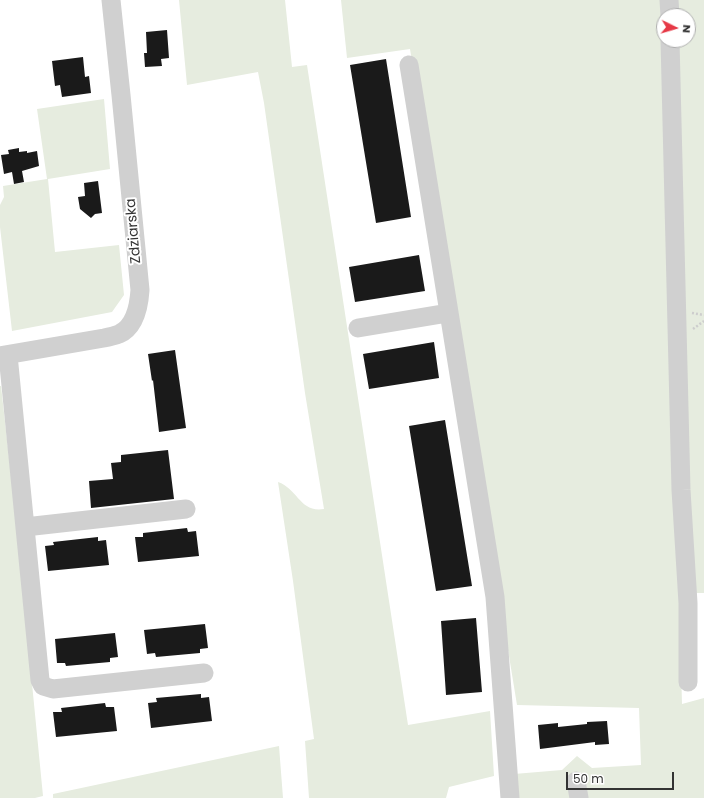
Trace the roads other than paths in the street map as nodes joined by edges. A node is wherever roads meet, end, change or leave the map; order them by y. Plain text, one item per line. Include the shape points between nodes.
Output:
1 (110, 0) edge
2 (670, 48) edge
3 (408, 65) dead end
4 (448, 313) junction
5 (358, 328) dead end
6 (4, 356) edge
7 (186, 509) dead end
8 (25, 527) junction
9 (204, 673) dead end
10 (688, 682) dead end
11 (510, 798) edge

1 - 6 street, Zdziarska via 122,95 140,290 138,308 130,324 120,333
2 - 10 street via 681,490 688,602
3 - 4 street
4 - 5 street
4 - 11 street via 496,603
6 - 8 street
7 - 8 street
8 - 9 street via 40,680 43,686 53,689

